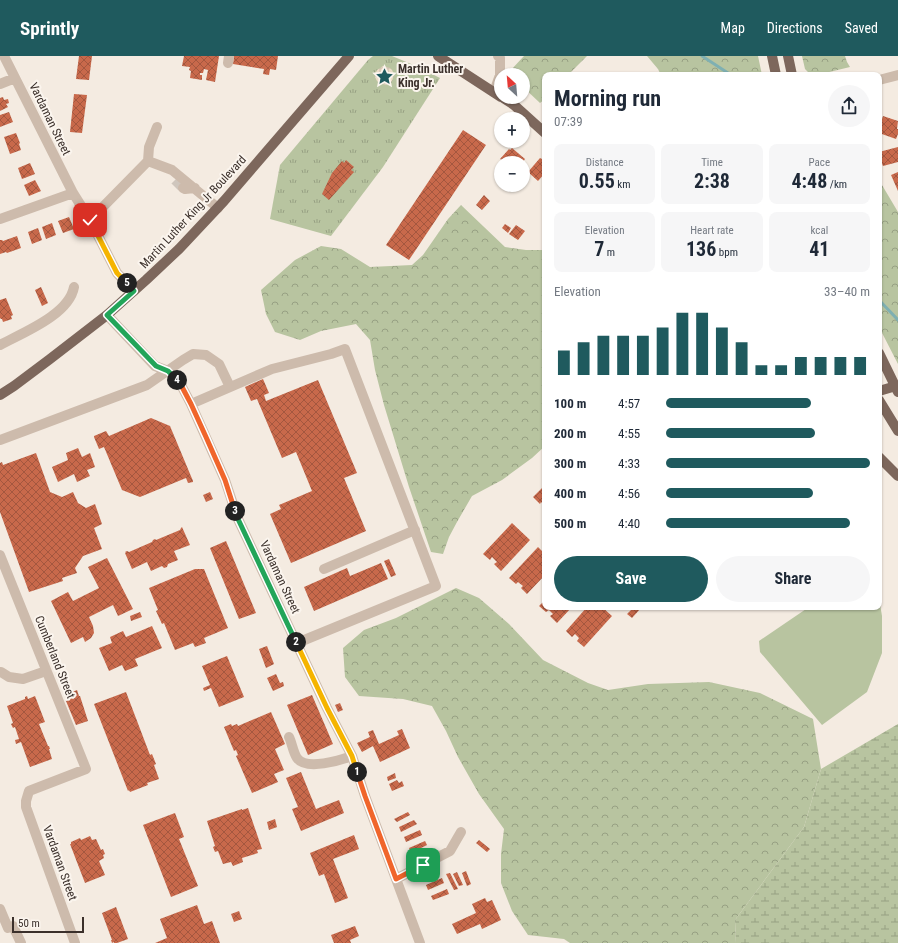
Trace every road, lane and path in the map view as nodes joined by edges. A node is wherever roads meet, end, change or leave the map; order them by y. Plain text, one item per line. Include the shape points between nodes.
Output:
1 (4, 56) edge
2 (349, 56) edge
3 (438, 56) edge
4 (498, 56) edge
5 (772, 56) edge
6 (788, 56) edge
7 (500, 68) edge
8 (775, 72) edge
9 (791, 72) edge
10 (898, 74) edge
11 (15, 78) junction
12 (882, 79) edge
13 (0, 84) edge
14 (494, 92) edge
15 (512, 104) edge
16 (157, 127) dead end
17 (542, 130) edge
18 (148, 161) junction
19 (172, 170) junction
20 (175, 180) tunnel mouth
21 (183, 188) dead end
22 (194, 188) junction
23 (73, 193) junction
24 (218, 208) junction
25 (0, 219) edge
26 (90, 220) junction
27 (74, 287) dead end
28 (134, 291) junction
29 (107, 315) junction
30 (0, 345) edge
31 (882, 359) edge
32 (168, 371) junction
33 (230, 387) junction
34 (897, 388) edge
35 (882, 390) edge
36 (0, 395) edge
37 (191, 404) junction
38 (882, 405) edge
39 (898, 431) edge
40 (0, 440) edge
41 (882, 460) edge
42 (898, 476) edge
43 (415, 530) junction
44 (0, 555) edge
45 (324, 569) dead end
46 (297, 643) junction
47 (46, 671) junction
48 (2, 672) dead end
49 (289, 737) dead end
50 (352, 756) junction
51 (29, 791) joint
52 (461, 832) dead end
53 (396, 879) junction
54 (0, 909) edge
55 (21, 943) edge
56 (75, 943) edge
57 (420, 943) edge

1 - 11 street, Vardaman Street
2 - 24 main road, Martin Luther King Jr Boulevard
3 - 14 main road
4 - 7 street
5 - 8 main road
6 - 9 main road
10 - 12 street
11 - 13 street
11 - 23 street, Vardaman Street
15 - 17 main road
16 - 18 street via 149,148
18 - 19 street
18 - 26 street
19 - 20 street
19 - 22 street
21 - 22 street
22 - 24 street
23 - 25 street
23 - 26 street, Vardaman Street
24 - 28 main road, Martin Luther King Jr Boulevard
26 - 28 street, Vardaman Street via 117,273
27 - 30 street via 69,300 52,316
28 - 29 main road, Martin Luther King Jr Boulevard
29 - 32 street, Vardaman Street via 156,366
29 - 36 main road, Martin Luther King Jr Boulevard
31 - 34 main road
32 - 33 street via 193,354 206,355 219,364
32 - 37 street, Vardaman Street via 181,385
32 - 40 street via 147,385
33 - 37 street
33 - 43 street via 272,369 345,349
34 - 35 main road
37 - 46 street, Vardaman Street via 225,480 238,519
38 - 39 main road
41 - 42 main road
43 - 45 street
43 - 46 street via 436,586
44 - 47 street, Cumberland Street
46 - 50 street, Vardaman Street
47 - 48 street via 23,679 9,677
47 - 51 street, Cumberland Street via 86,769
49 - 50 street via 301,762 311,764 337,761
50 - 53 street, Vardaman Street
51 - 56 street, Vardaman Street via 26,807
52 - 53 street via 450,851
53 - 57 street, Vardaman Street
54 - 55 street

